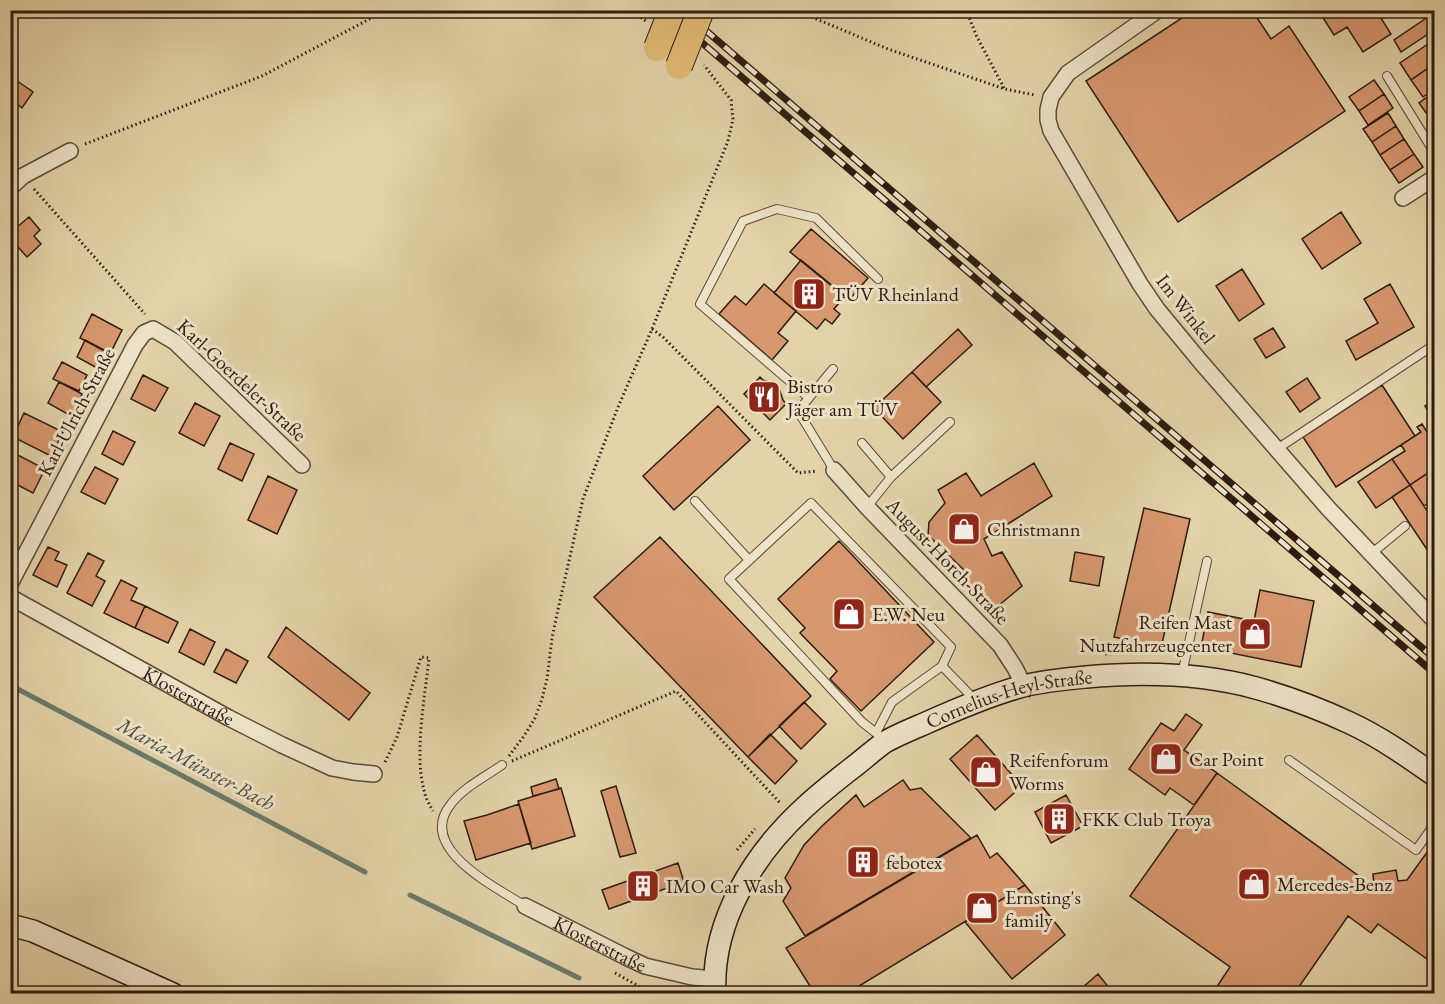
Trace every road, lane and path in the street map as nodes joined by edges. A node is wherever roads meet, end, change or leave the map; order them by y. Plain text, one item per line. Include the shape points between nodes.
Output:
1 (390, 10) edge
2 (610, 10) edge
3 (672, 10) edge
4 (701, 10) edge
5 (795, 10) edge
6 (966, 10) edge
7 (1158, 10) edge
8 (654, 37) joint
9 (688, 63) joint
10 (1387, 76) dead end
11 (1005, 89) junction
12 (1051, 97) junction
13 (70, 151) joint
14 (1434, 152) edge
15 (23, 176) junction
16 (1434, 177) edge
17 (10, 188) edge
18 (1403, 198) dead end
19 (878, 279) dead end
20 (153, 329) junction
21 (652, 329) junction
22 (1434, 345) edge
23 (833, 369) dead end
24 (809, 398) junction
25 (950, 422) dead end
26 (862, 443) dead end
27 (1277, 449) junction
28 (302, 465) dead end
29 (834, 470) junction
30 (891, 477) junction
31 (695, 501) dead end
32 (867, 507) junction
33 (1405, 526) dead end
34 (1371, 554) junction
35 (749, 560) junction
36 (1207, 561) dead end
37 (10, 584) edge
38 (10, 597) edge
39 (1434, 620) edge
40 (942, 666) junction
41 (1182, 676) junction
42 (1024, 686) junction
43 (977, 702) junction
44 (880, 737) junction
45 (1289, 760) dead end
46 (502, 765) junction
47 (374, 774) joint
48 (1434, 775) edge
49 (794, 817) junction
50 (1434, 825) edge
51 (441, 831) junction
52 (525, 906) joint
53 (10, 925) edge
54 (10, 939) edge
55 (66, 945) junction
56 (615, 973) dead end
57 (714, 986) edge
58 (174, 993) edge
59 (654, 993) edge

1 - 13 path via 262,76
2 - 8 path via 642,18
3 - 8 highway, bridge
4 - 9 highway, bridge
5 - 11 path via 888,49
6 - 11 path
7 - 12 street via 1074,68
9 - 21 path via 706,67 731,100 733,119 728,141
10 - 14 lane
11 - 12 path
12 - 27 street, Im Winkel via 1051,131 1140,284 1200,361
13 - 15 street
15 - 17 street
15 - 20 path via 146,315
16 - 18 street
19 - 24 lane via 816,218 777,209 742,221 700,304
20 - 28 street, Karl-Goerdeler-Straße via 175,342
20 - 37 street, Karl-Ulrich-Straße via 135,345
21 - 29 path via 798,472
21 - 46 path via 584,499 542,699 535,718
22 - 27 lane
23 - 24 lane
24 - 29 lane via 798,411
25 - 30 lane
26 - 30 lane
27 - 34 street, Im Winkel
29 - 32 street, August-Horch-Straße
30 - 32 lane
31 - 35 lane
32 - 42 street, August-Horch-Straße via 999,645
33 - 34 lane
34 - 39 street, Im Winkel
35 - 40 lane via 811,503 951,647
35 - 44 lane via 729,579
36 - 41 lane
38 - 47 street, Klosterstraße via 282,745 332,768
40 - 43 lane
40 - 44 lane via 892,702
41 - 42 main road, Cornelius-Heyl-Straße via 1102,676
41 - 48 main road, Cornelius-Heyl-Straße via 1257,688 1305,705 1350,723
42 - 43 main road, Cornelius-Heyl-Straße
43 - 44 main road, Cornelius-Heyl-Straße
44 - 49 main road, Cornelius-Heyl-Straße
45 - 50 lane via 1416,850
46 - 49 path via 676,691
46 - 51 lane via 450,804
47 - 51 path via 398,737 421,657 429,658 421,776
49 - 57 main road, Cornelius-Heyl-Straße via 741,886 723,929
51 - 52 lane via 450,851 462,863
52 - 57 street, Klosterstraße via 645,966
53 - 55 main road
54 - 55 main road
55 - 58 main road
56 - 59 path

